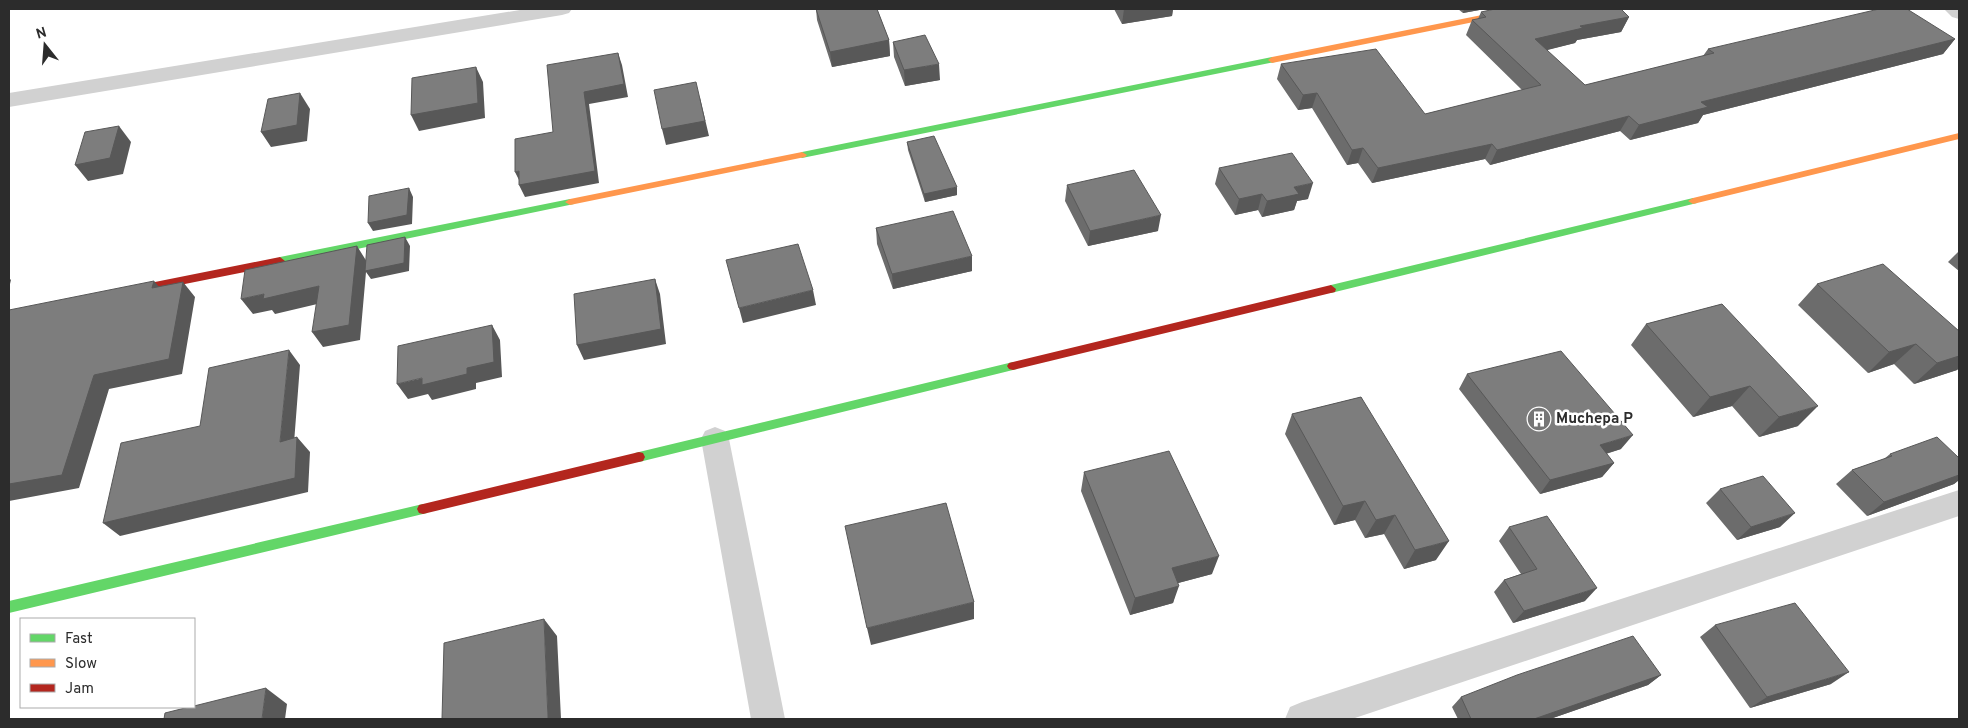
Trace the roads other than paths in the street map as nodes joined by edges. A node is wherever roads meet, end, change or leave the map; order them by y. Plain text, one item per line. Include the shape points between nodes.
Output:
1 (562, 9) edge
2 (1523, 9) edge
3 (1954, 9) edge
4 (1959, 12) edge
5 (9, 100) edge
6 (1959, 136) edge
7 (106, 296) edge
8 (715, 439) junction
9 (1959, 503) edge
10 (9, 607) edge
11 (768, 719) edge
12 (1302, 719) edge

1 - 5 street
2 - 7 street
3 - 4 street
6 - 8 street
8 - 10 street
8 - 11 street
9 - 12 street

